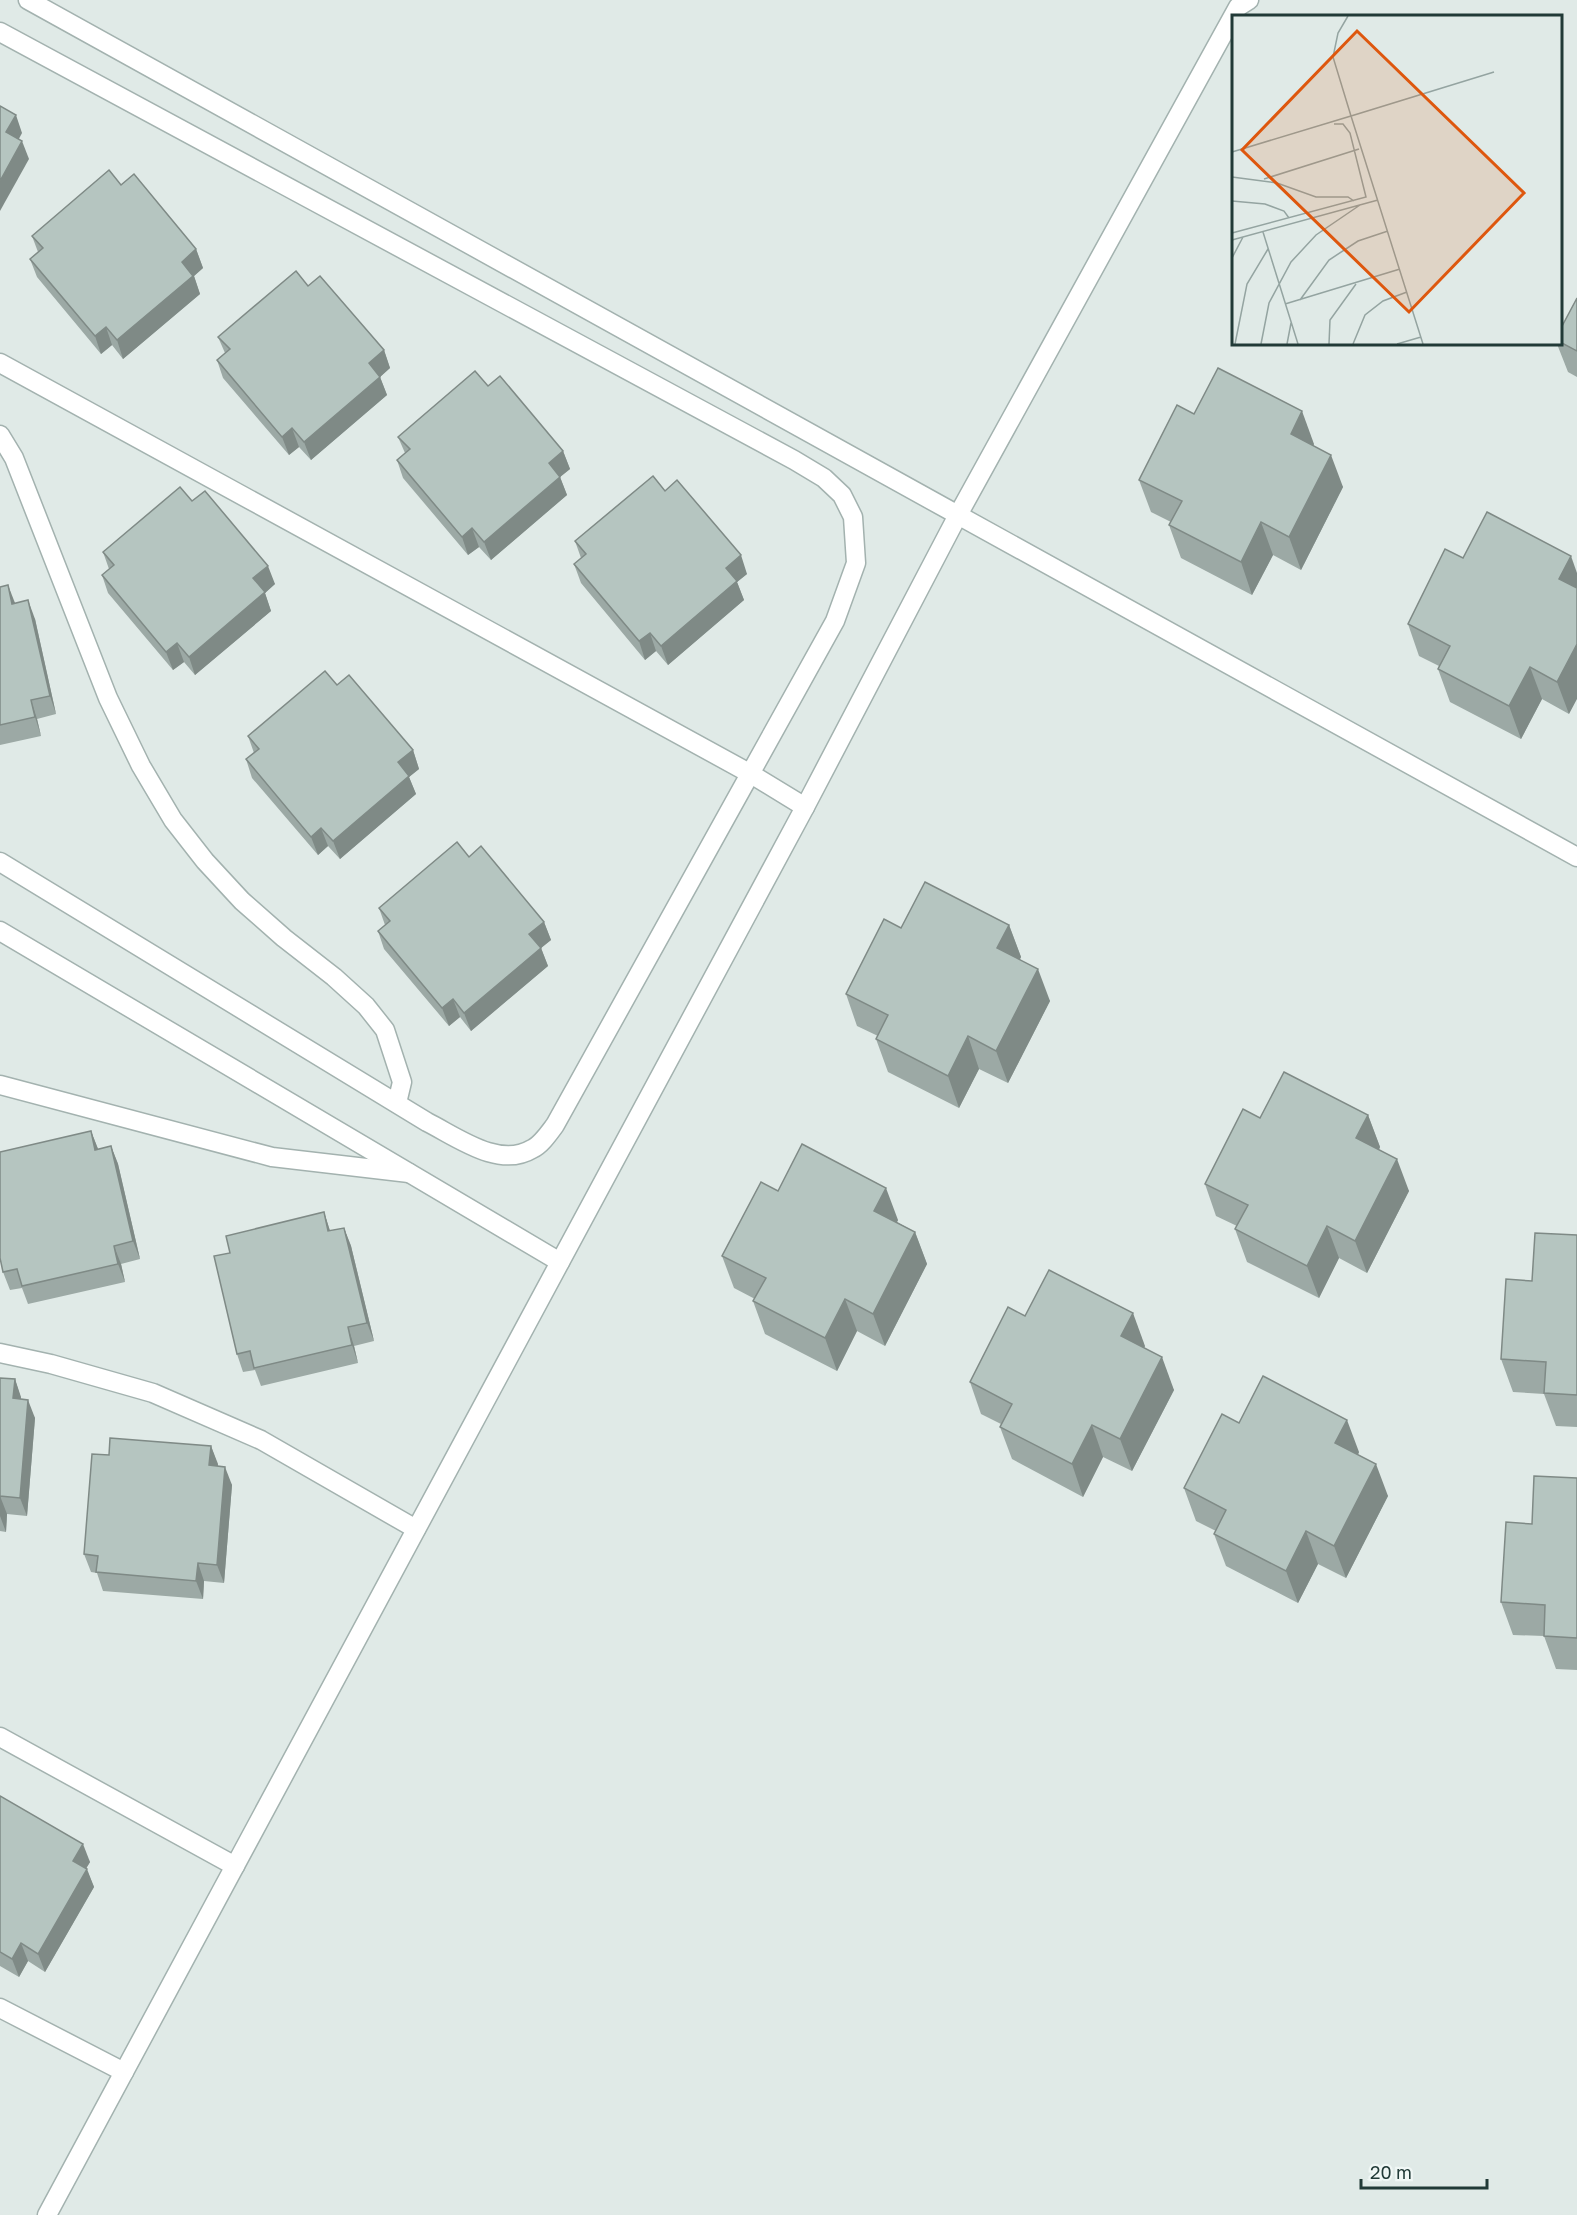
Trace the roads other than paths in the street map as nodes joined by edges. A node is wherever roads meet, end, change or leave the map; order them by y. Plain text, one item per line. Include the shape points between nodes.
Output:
1 (28, 0) edge
2 (1249, 0) edge
3 (1234, 15) edge
4 (1232, 18) edge
5 (0, 32) edge
6 (0, 363) edge
7 (0, 435) edge
8 (958, 515) junction
9 (751, 774) junction
10 (805, 807) junction
11 (1577, 857) edge
12 (0, 862) edge
13 (0, 931) edge
14 (0, 1085) edge
15 (397, 1103) junction
16 (409, 1173) junction
17 (560, 1262) junction
18 (0, 1353) edge
19 (416, 1529) junction
20 (0, 1737) edge
21 (235, 1866) junction
22 (0, 2008) edge
23 (124, 2072) junction
24 (47, 2215) edge

1 - 8 street
2 - 3 street
4 - 8 street
5 - 9 street via 794,460 824,478 842,495 853,517 855,563 835,621
6 - 9 street
7 - 15 street via 14,458 108,698 173,820 227,885 366,1006 385,1030 402,1082
8 - 10 street
8 - 11 street
9 - 10 street
9 - 15 street via 555,1125 533,1149 507,1157 476,1148
10 - 17 street
12 - 15 street
13 - 16 street
14 - 16 street via 272,1157
16 - 17 street
17 - 19 street
18 - 19 street via 153,1393 261,1440
19 - 21 street
20 - 21 street
21 - 23 street
22 - 23 street
23 - 24 street

